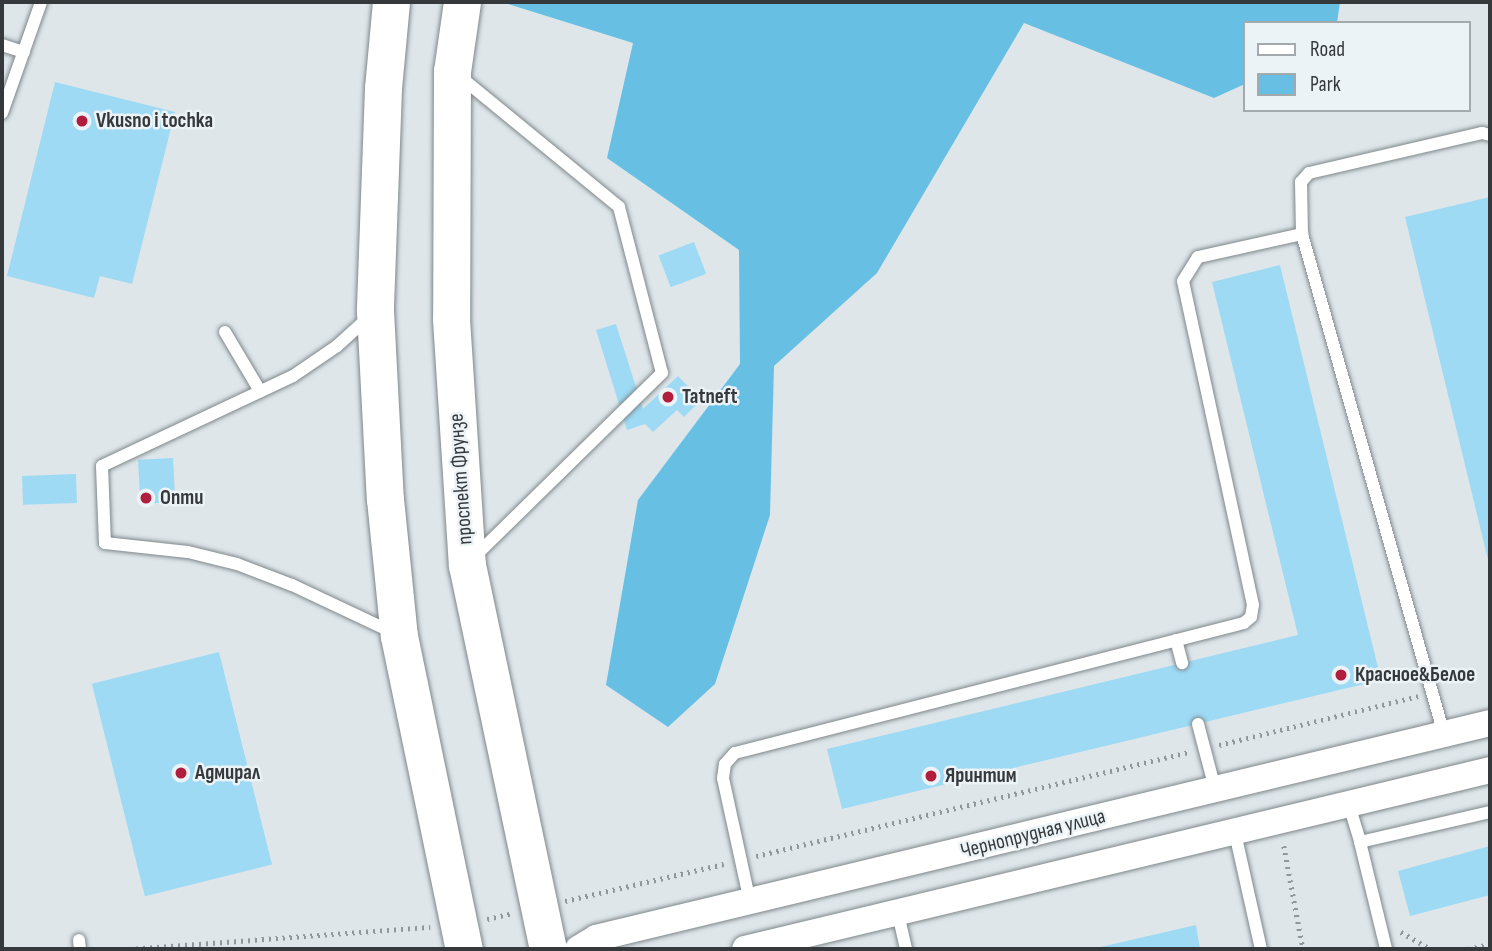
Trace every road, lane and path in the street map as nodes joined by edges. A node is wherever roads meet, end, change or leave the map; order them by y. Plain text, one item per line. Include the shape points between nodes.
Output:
1 (41, 2) edge
2 (391, 2) edge
3 (462, 2) edge
4 (2, 44) edge
5 (24, 52) junction
6 (452, 71) junction
7 (2, 113) edge
8 (1490, 135) edge
9 (1303, 234) junction
10 (375, 311) junction
11 (225, 332) dead end
12 (260, 391) junction
13 (467, 565) junction
14 (399, 636) junction
15 (1176, 640) junction
16 (1182, 663) dead end
17 (1432, 693) junction
18 (1490, 723) edge
19 (1198, 724) dead end
20 (1444, 734) junction
21 (1205, 748) junction
22 (1490, 770) edge
23 (1215, 789) junction
24 (1349, 805) junction
25 (1490, 812) edge
26 (1235, 833) junction
27 (1360, 842) junction
28 (1284, 846) dead end
29 (740, 860) junction
30 (750, 902) junction
31 (538, 907) junction
32 (898, 914) junction
33 (1379, 919) junction
34 (462, 937) edge
35 (1490, 944) edge
36 (129, 949) edge
37 (548, 949) edge
38 (578, 949) edge
39 (745, 949) edge
40 (906, 949) edge
41 (1261, 949) edge
42 (1303, 949) edge
43 (1386, 949) edge
44 (1431, 949) edge
45 (1468, 949) edge

1 - 5 lane
2 - 10 main road via 383,88
3 - 6 main road, проспект Фрунзе
4 - 5 lane
5 - 7 lane
6 - 13 main road, проспект Фрунзе via 451,319
6 - 13 lane via 619,207 663,373
8 - 9 lane via 1482,133 1308,173 1301,182
9 - 15 lane via 1198,257 1183,281 1253,605 1251,617 1244,623
9 - 17 lane
10 - 12 lane via 337,346 293,376
10 - 14 main road via 385,499
11 - 12 lane
12 - 14 lane via 103,466 105,543 188,552 237,564
13 - 31 main road, проспект Фрунзе
14 - 34 main road
15 - 16 lane
15 - 29 lane via 735,753 725,764 723,778
17 - 20 lane
17 - 21 path
18 - 20 street, Чернопрудная улица
19 - 21 lane
20 - 23 street, Чернопрудная улица
21 - 23 lane
21 - 29 path
22 - 24 street
23 - 30 street, Чернопрудная улица
24 - 26 street
24 - 27 lane
25 - 27 lane
26 - 32 street
26 - 41 lane
27 - 33 lane
28 - 42 path
29 - 30 lane
29 - 31 path
30 - 38 street, Чернопрудная улица via 596,938
31 - 34 path
31 - 37 main road, проспект Фрунзе
32 - 39 street
32 - 40 lane
33 - 43 lane
33 - 44 path
34 - 36 path
35 - 45 path

